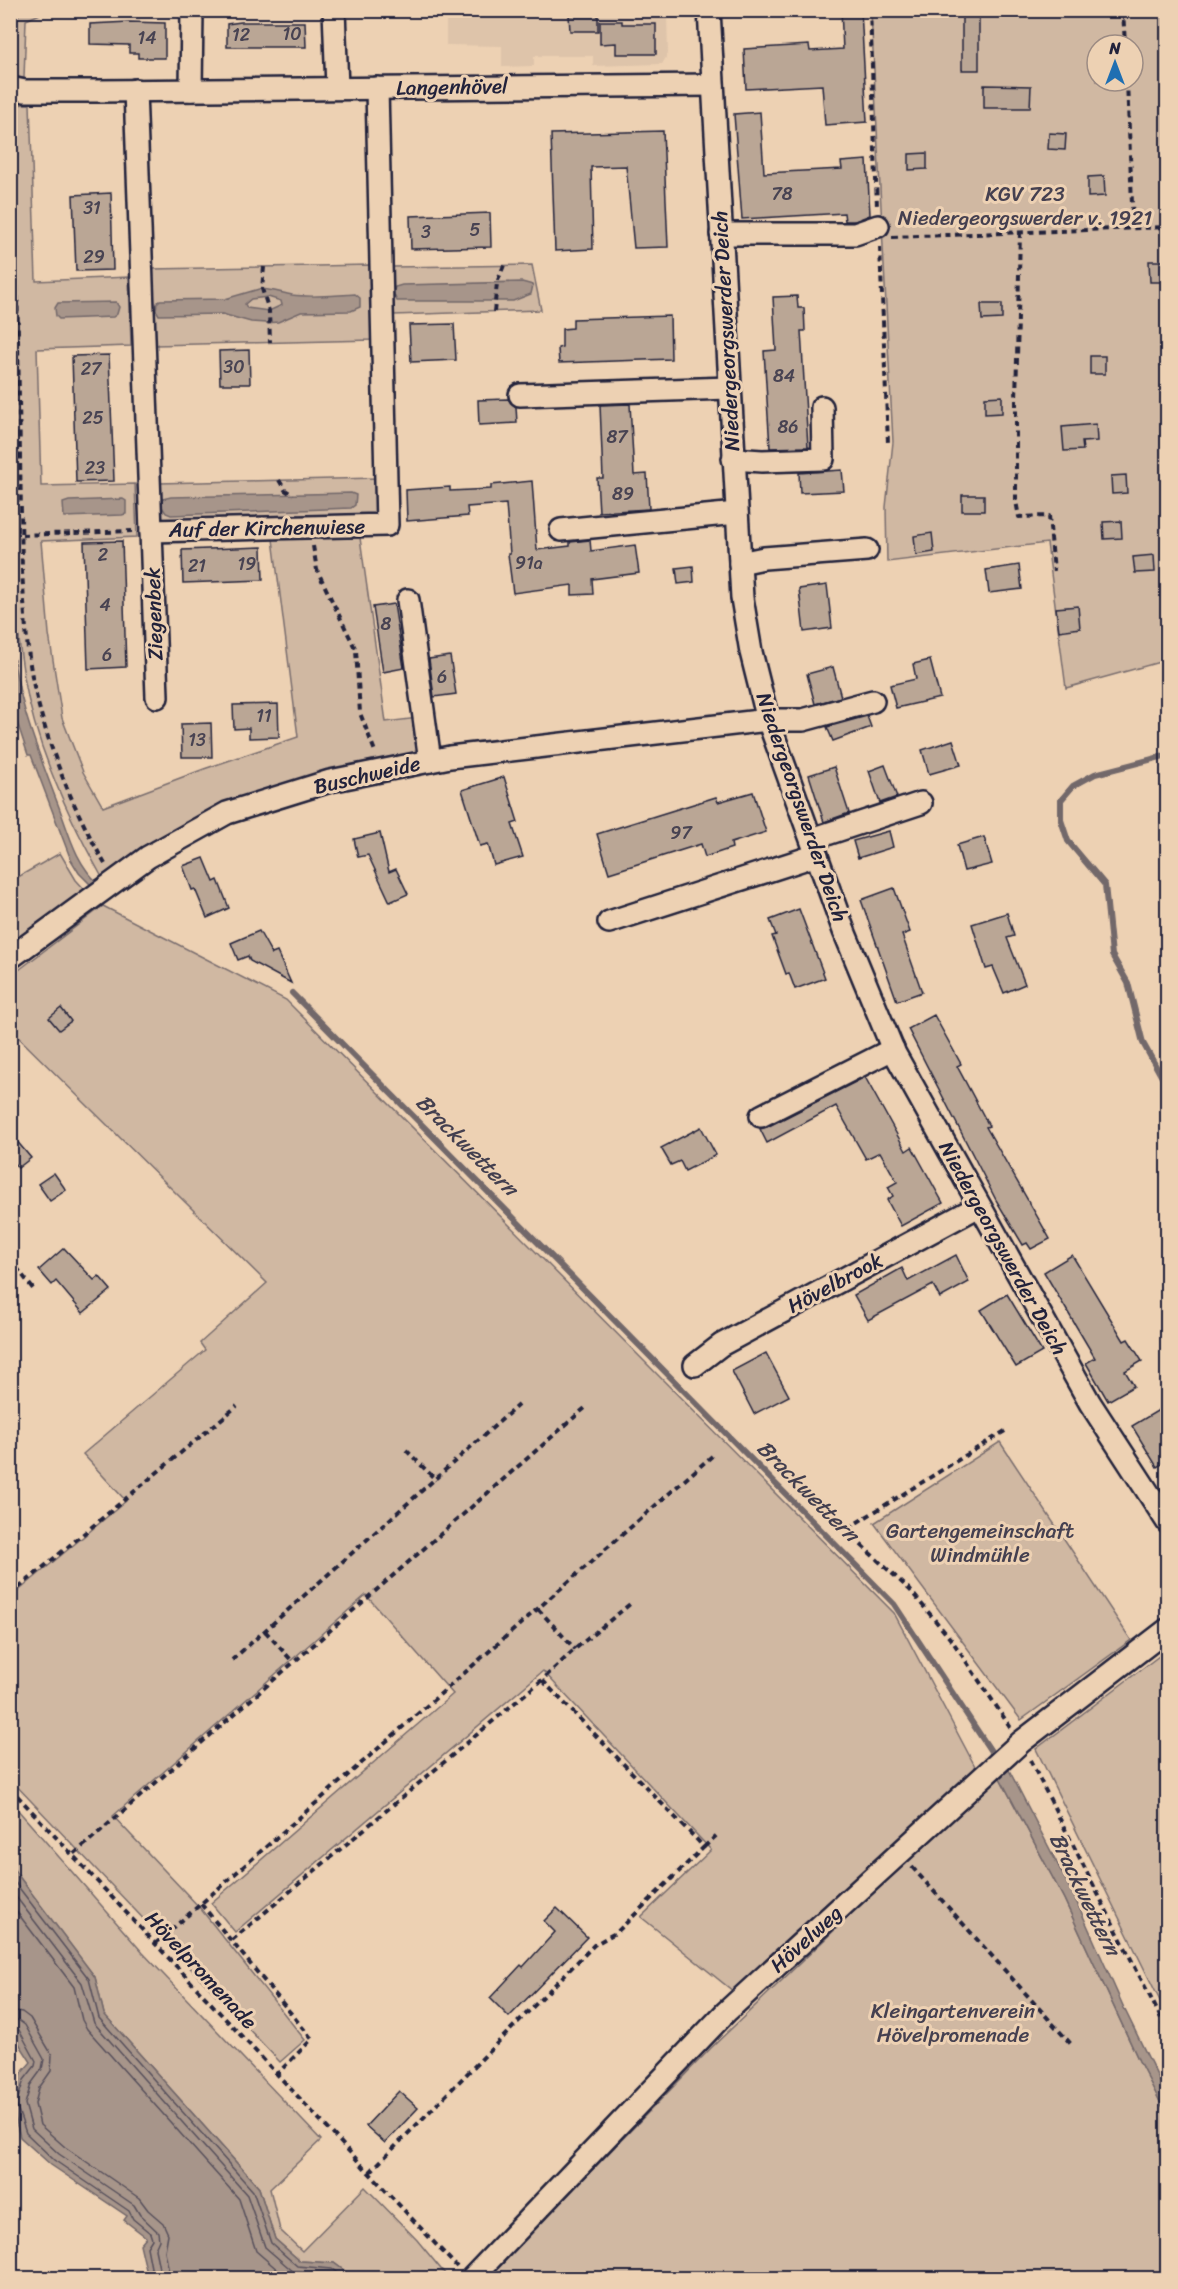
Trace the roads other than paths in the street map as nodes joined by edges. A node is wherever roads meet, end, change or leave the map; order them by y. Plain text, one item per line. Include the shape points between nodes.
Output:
1 (192, 10) edge
2 (334, 10) edge
3 (709, 10) edge
4 (12, 83) edge
5 (713, 85) junction
6 (337, 88) junction
7 (377, 88) junction
8 (135, 90) junction
9 (191, 90) junction
10 (879, 232) road end
11 (721, 234) junction
12 (729, 388) junction
13 (520, 395) dead end
14 (822, 407) dead end
15 (733, 459) junction
16 (736, 513) junction
17 (561, 530) dead end
18 (151, 531) junction
19 (867, 550) dead end
20 (740, 563) junction
21 (408, 600) dead end
22 (157, 697) dead end
23 (873, 701) dead end
24 (768, 720) junction
25 (430, 761) junction
26 (921, 803) dead end
27 (814, 847) junction
28 (609, 922) dead end
29 (10, 958) edge
30 (892, 1048) junction
31 (761, 1116) dead end
32 (979, 1206) junction
33 (695, 1365) dead end
34 (1167, 1523) edge
35 (1167, 1629) edge
36 (466, 2274) edge

1 - 9 street
2 - 6 street
3 - 5 street, Niedergeorgswerder Deich
4 - 8 street, Langenhövel
5 - 7 street, Langenhövel
5 - 11 street, Niedergeorgswerder Deich
6 - 7 street, Langenhövel
6 - 9 street, Langenhövel
7 - 18 street, Auf der Kirchenwiese via 387,525
8 - 9 street, Langenhövel
8 - 18 street, Auf der Kirchenwiese
10 - 11 street
11 - 12 street, Niedergeorgswerder Deich
12 - 13 street
12 - 15 street, Niedergeorgswerder Deich
14 - 15 street via 823,459
15 - 16 street, Niedergeorgswerder Deich
16 - 17 street
16 - 20 street, Niedergeorgswerder Deich
18 - 22 street, Ziegenbek
19 - 20 street
20 - 24 street, Niedergeorgswerder Deich via 751,652
21 - 25 street
23 - 24 street, Buschweide via 803,720
24 - 25 street, Buschweide
24 - 27 street, Niedergeorgswerder Deich
25 - 29 street, Buschweide via 330,782 227,813 147,857
26 - 27 street
27 - 28 street
27 - 30 street, Niedergeorgswerder Deich
30 - 31 street
30 - 32 street, Niedergeorgswerder Deich
32 - 33 street, Hövelbrook via 720,1345
32 - 34 street, Niedergeorgswerder Deich via 1090,1403
35 - 36 street, Hövelweg via 977,1781 726,2012

